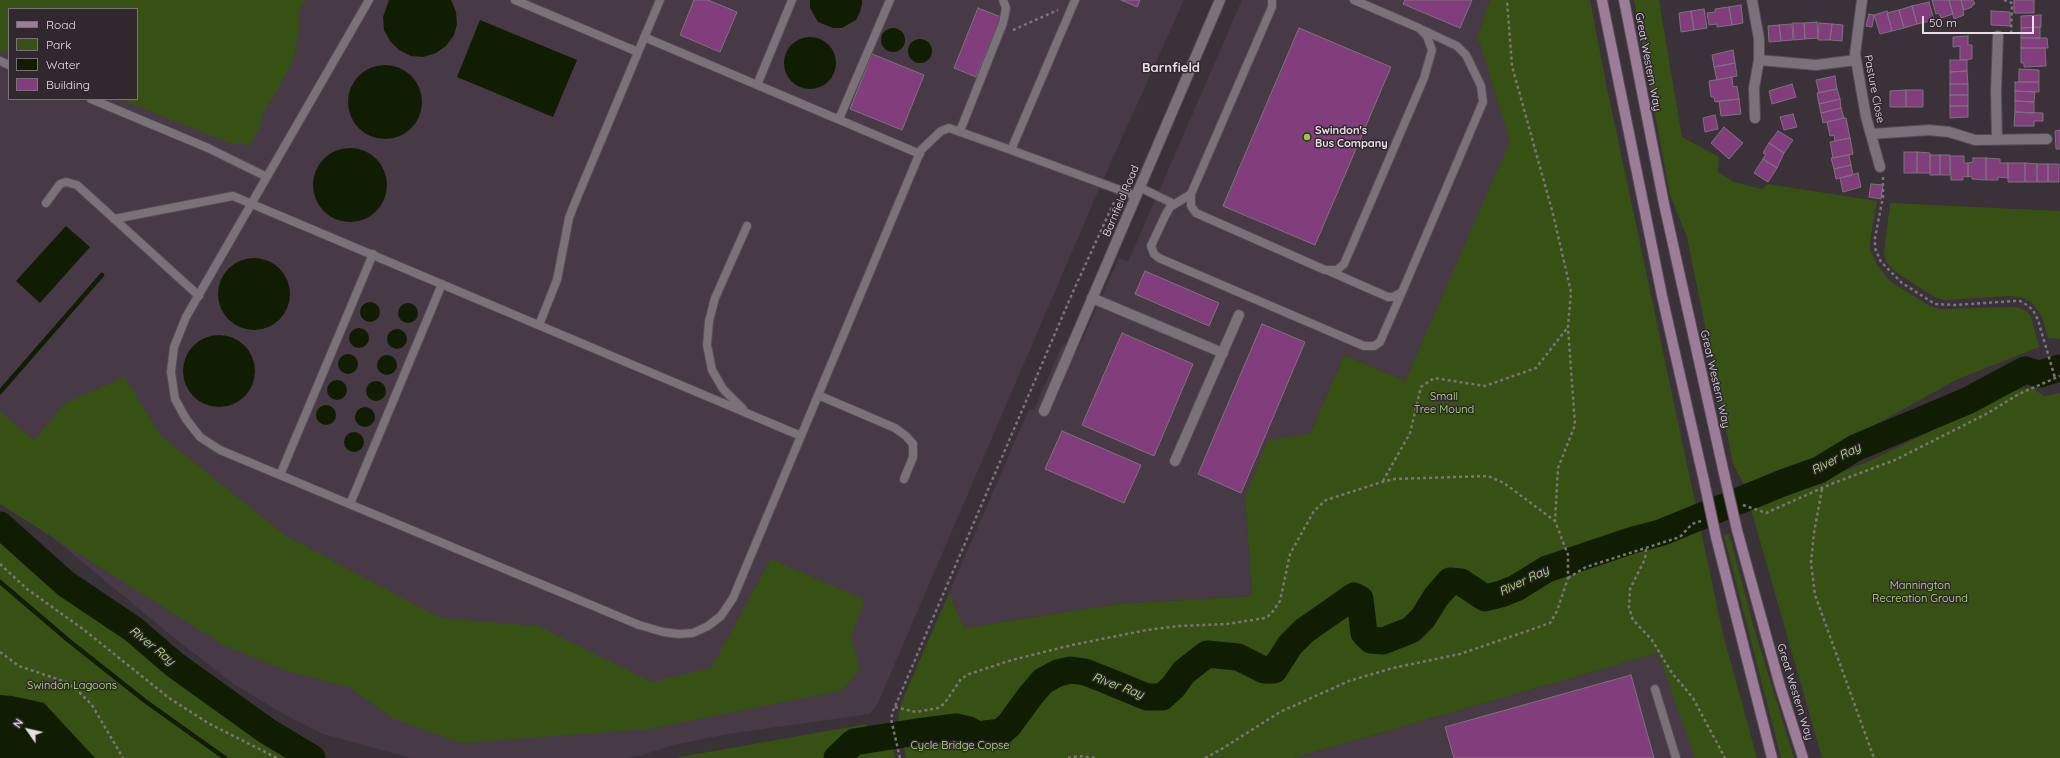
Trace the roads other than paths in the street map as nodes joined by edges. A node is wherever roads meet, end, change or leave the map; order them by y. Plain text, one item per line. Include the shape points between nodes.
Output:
1 (369, 0) edge
2 (515, 0) edge
3 (660, 0) edge
4 (792, 0) edge
5 (890, 0) edge
6 (1003, 0) edge
7 (1220, 0) edge
8 (1272, 0) edge
9 (1354, 0) edge
10 (1602, 0) edge
11 (1624, 0) edge
12 (1752, 0) edge
13 (1862, 0) edge
14 (1075, 1) edge
15 (1418, 28) junction
16 (1998, 36) road end
17 (644, 37) junction
18 (638, 52) junction
19 (1759, 60) junction
20 (1856, 60) junction
21 (757, 85) junction
22 (93, 100) edge
23 (1755, 118) dead end
24 (839, 119) junction
25 (960, 131) junction
26 (1871, 134) junction
27 (2047, 139) dead end
28 (1996, 140) junction
29 (1011, 150) junction
30 (920, 154) junction
31 (1880, 167) road end
32 (267, 177) junction
33 (1137, 192) junction
34 (1191, 194) junction
35 (46, 203) dead end
36 (252, 203) junction
37 (1174, 204) junction
38 (114, 219) junction
39 (748, 226) dead end
40 (372, 254) junction
41 (1325, 270) junction
42 (442, 284) junction
43 (1402, 292) junction
44 (198, 296) junction
45 (1092, 298) junction
46 (1239, 316) dead end
47 (539, 325) junction
48 (1223, 353) junction
49 (818, 395) junction
50 (1044, 411) dead end
51 (747, 412) junction
52 (801, 436) junction
53 (1175, 461) dead end
54 (280, 475) junction
55 (904, 479) dead end
56 (350, 504) junction
57 (1655, 689) dead end
58 (1676, 758) edge
59 (1772, 758) edge
60 (1803, 758) edge

1 - 32 lane
2 - 18 lane
3 - 17 lane
4 - 21 lane
5 - 24 lane
6 - 25 lane via 1006,8 1003,23
7 - 33 street, Barnfield Road
8 - 34 lane via 1272,7
9 - 15 lane
10 - 59 main road, bridge via 1662,296 1716,537
11 - 60 main road, Great Western Way, bridge via 1664,204 1737,530 1780,686
12 - 19 street via 1758,24
13 - 20 street, Pasture Close
14 - 29 lane
15 - 41 lane via 1427,36 1432,50 1424,78 1344,264 1337,270
15 - 43 lane via 1457,46 1466,55 1481,86 1483,102
16 - 28 street
17 - 18 lane
17 - 21 lane
18 - 47 lane via 569,218 557,280
19 - 20 street via 1816,65
19 - 23 street via 1754,88
20 - 26 street, Pasture Close via 1862,100
21 - 24 lane
22 - 32 lane via 208,148
24 - 30 lane
25 - 29 lane
25 - 30 lane via 949,128 941,131
26 - 28 street, Pasture Close via 1936,130 1975,140
26 - 31 street, Pasture Close
27 - 28 street, Pasture Close
29 - 33 lane via 1119,190
30 - 49 lane
32 - 36 lane
33 - 37 lane
33 - 45 street, Barnfield Road
34 - 37 lane
34 - 41 lane via 1190,206 1196,213
35 - 38 lane via 54,190 66,182 77,185
36 - 38 lane via 233,196
36 - 40 lane
36 - 44 lane
37 - 43 lane via 1165,216 1151,246 1159,258 1364,346 1374,346 1380,342
38 - 44 lane
39 - 51 lane via 715,298 709,321 707,345 712,370 723,389
40 - 42 lane
40 - 54 lane
41 - 43 lane via 1388,297
42 - 47 lane
42 - 56 lane
44 - 54 lane via 174,347 171,372 176,398 186,419 200,437 220,450
45 - 48 street
45 - 50 street, Barnfield Road
46 - 48 street
47 - 51 lane
48 - 53 street
49 - 52 lane
49 - 55 lane via 894,428 906,436 912,444 913,457
51 - 52 lane
52 - 56 lane via 733,598 721,616 693,633 663,632 639,625
54 - 56 lane
57 - 58 lane

